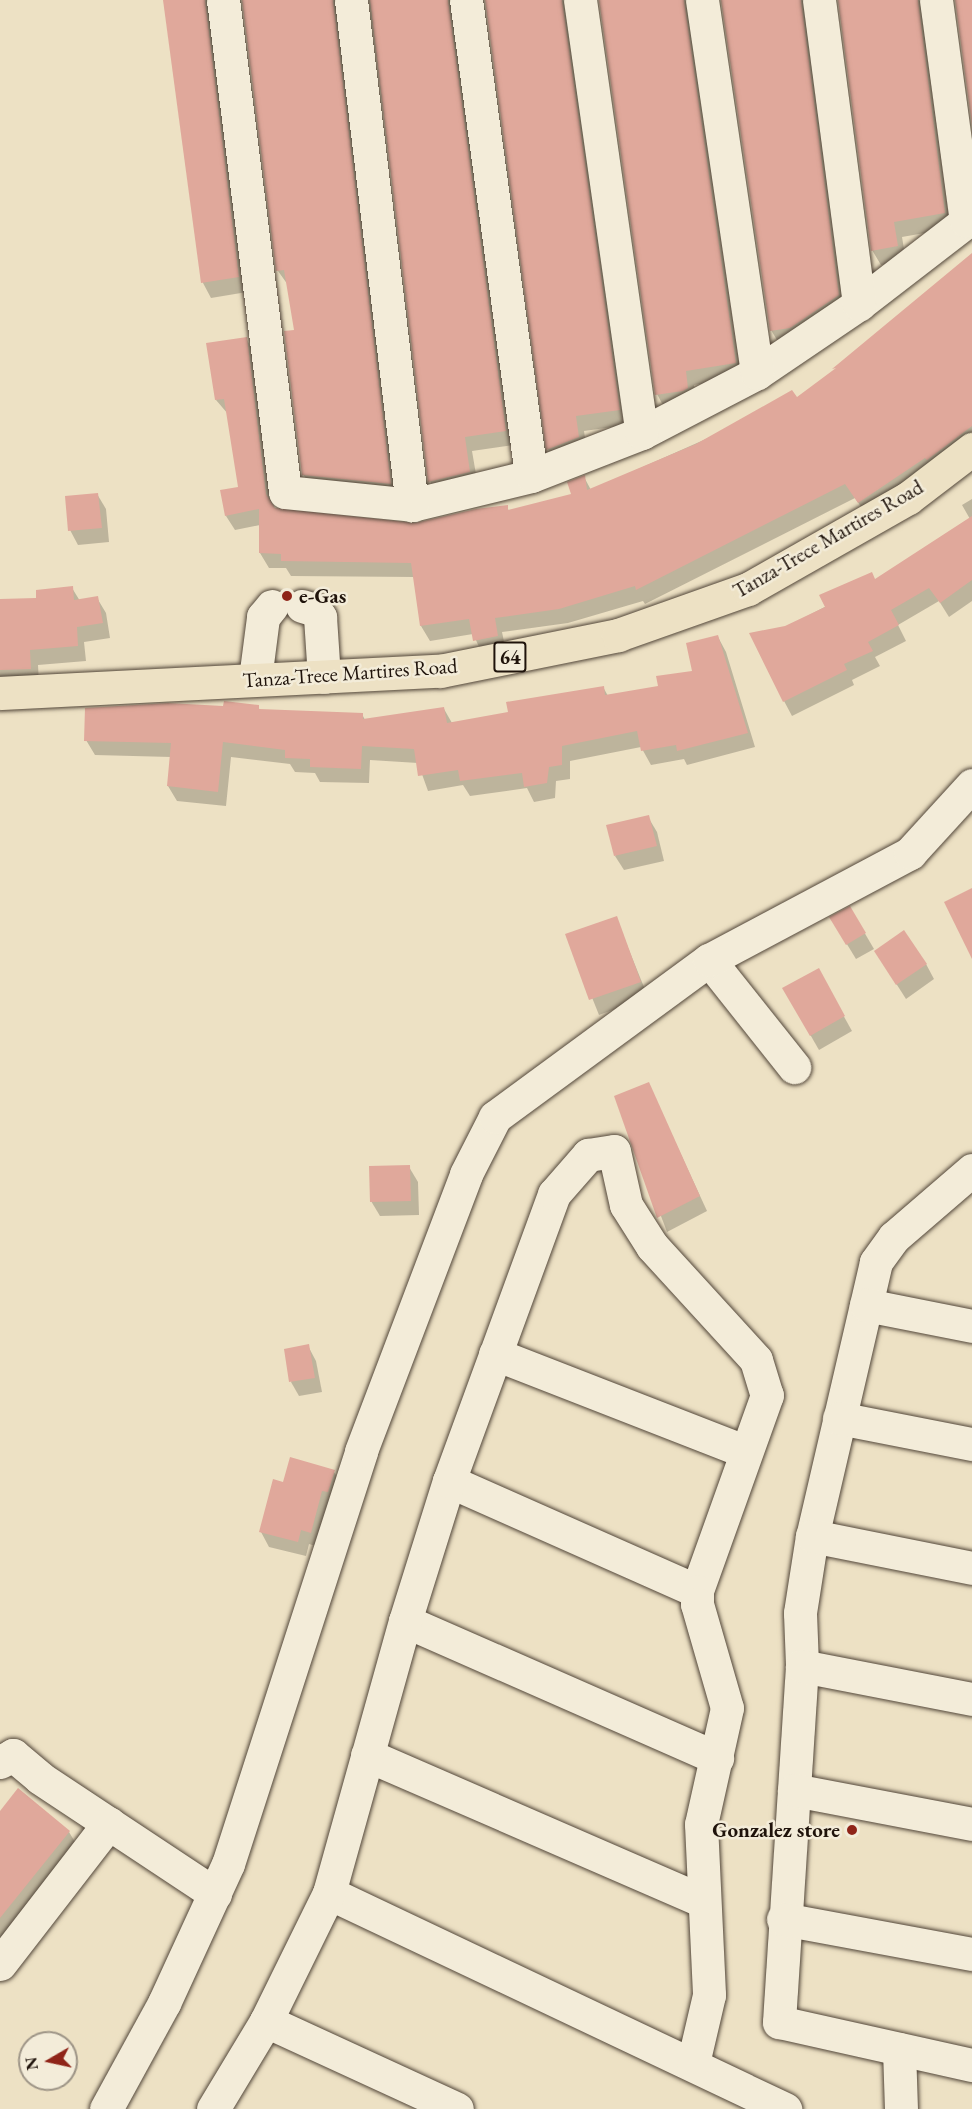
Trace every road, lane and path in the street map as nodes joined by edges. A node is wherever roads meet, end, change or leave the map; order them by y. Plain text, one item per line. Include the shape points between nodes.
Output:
1 (223, 0) edge
2 (351, 0) edge
3 (466, 0) edge
4 (580, 0) edge
5 (702, 0) edge
6 (819, 0) edge
7 (936, 0) edge
8 (969, 219) edge
9 (859, 304) junction
10 (758, 373) junction
11 (642, 433) junction
12 (972, 449) edge
13 (531, 476) junction
14 (412, 505) junction
15 (324, 677) junction
16 (255, 679) junction
17 (0, 693) edge
18 (972, 785) edge
19 (709, 960) junction
20 (794, 1067) dead end
21 (965, 1185) edge
22 (866, 1305) junction
23 (972, 1326) edge
24 (495, 1354) junction
25 (839, 1418) junction
26 (972, 1444) edge
27 (746, 1452) junction
28 (449, 1481) junction
29 (812, 1536) junction
30 (972, 1568) edge
31 (697, 1591) junction
32 (405, 1621) junction
33 (802, 1665) junction
34 (972, 1699) edge
35 (367, 1755) junction
36 (717, 1758) junction
37 (0, 1761) edge
38 (794, 1790) junction
39 (109, 1823) junction
40 (972, 1824) edge
41 (329, 1893) junction
42 (215, 1894) junction
43 (703, 1900) junction
44 (783, 1919) junction
45 (972, 1954) edge
46 (0, 1964) edge
47 (266, 2021) junction
48 (898, 2049) junction
49 (693, 2063) junction
50 (972, 2065) edge
51 (106, 2109) edge
52 (213, 2109) edge
53 (457, 2109) edge
54 (785, 2109) edge
55 (901, 2109) edge

1 - 14 street via 285,492
2 - 14 street
3 - 13 street
4 - 11 street
5 - 10 street
6 - 9 street
7 - 8 street
8 - 9 street
9 - 10 street
10 - 11 street
11 - 13 street
12 - 15 main road, Tanza-Trece Martires Road / 64 via 908,498 748,589 618,635 440,671
13 - 14 street
15 - 16 main road, Tanza-Trece Martires Road / 64
15 - 16 street via 320,618 315,610 287,606 264,617
16 - 17 main road, Tanza-Trece Martires Road / 64
18 - 19 street via 910,853
19 - 20 street
19 - 42 street via 495,1117 466,1174 361,1451
21 - 22 street via 894,1237 876,1262
22 - 23 street
22 - 25 street
24 - 27 street
24 - 27 street via 554,1194 588,1155 614,1151 626,1204 652,1246 756,1360 767,1395
24 - 28 street
25 - 26 street
25 - 29 street
27 - 31 street
28 - 31 street
28 - 32 street
29 - 30 street
29 - 33 street via 800,1613
31 - 36 street via 697,1604 727,1708
32 - 35 street
32 - 36 street
33 - 34 street
33 - 38 street
35 - 41 street
35 - 43 street
36 - 43 street via 701,1824
37 - 39 street via 13,1755 40,1778
38 - 40 street
38 - 44 street
39 - 42 street
39 - 46 street
41 - 47 street
41 - 49 street
42 - 51 street via 164,2003
43 - 49 street via 709,1995
44 - 45 street
44 - 48 street via 779,2022
47 - 52 street
47 - 53 street
48 - 50 street
48 - 55 street
49 - 54 street

